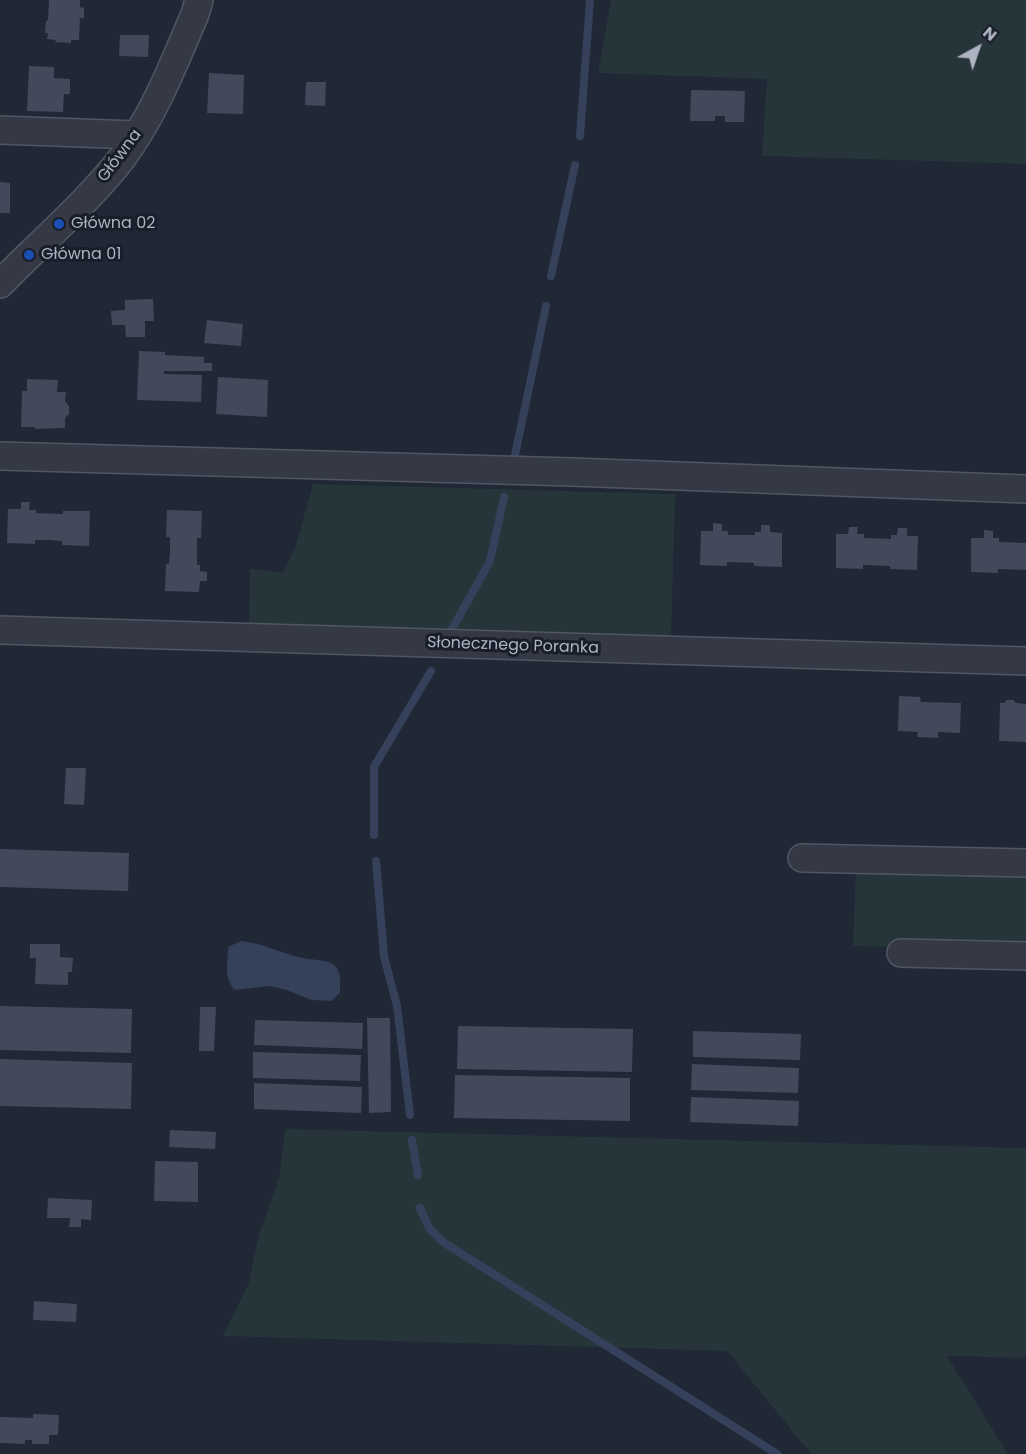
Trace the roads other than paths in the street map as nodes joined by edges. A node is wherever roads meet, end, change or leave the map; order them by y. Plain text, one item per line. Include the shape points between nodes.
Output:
1 (199, 0) edge
2 (0, 130) edge
3 (0, 145) edge
4 (129, 146) junction
5 (0, 284) edge
6 (0, 456) edge
7 (1026, 489) edge
8 (0, 630) edge
9 (1026, 661) edge
10 (802, 858) dead end
11 (1026, 863) edge
12 (901, 953) dead end
13 (1026, 956) edge

1 - 4 street, Główna via 159,95
2 - 4 street
3 - 4 street
4 - 5 street, Główna via 99,184
6 - 7 street
8 - 9 street, Słonecznego Poranka
10 - 11 street
12 - 13 street

